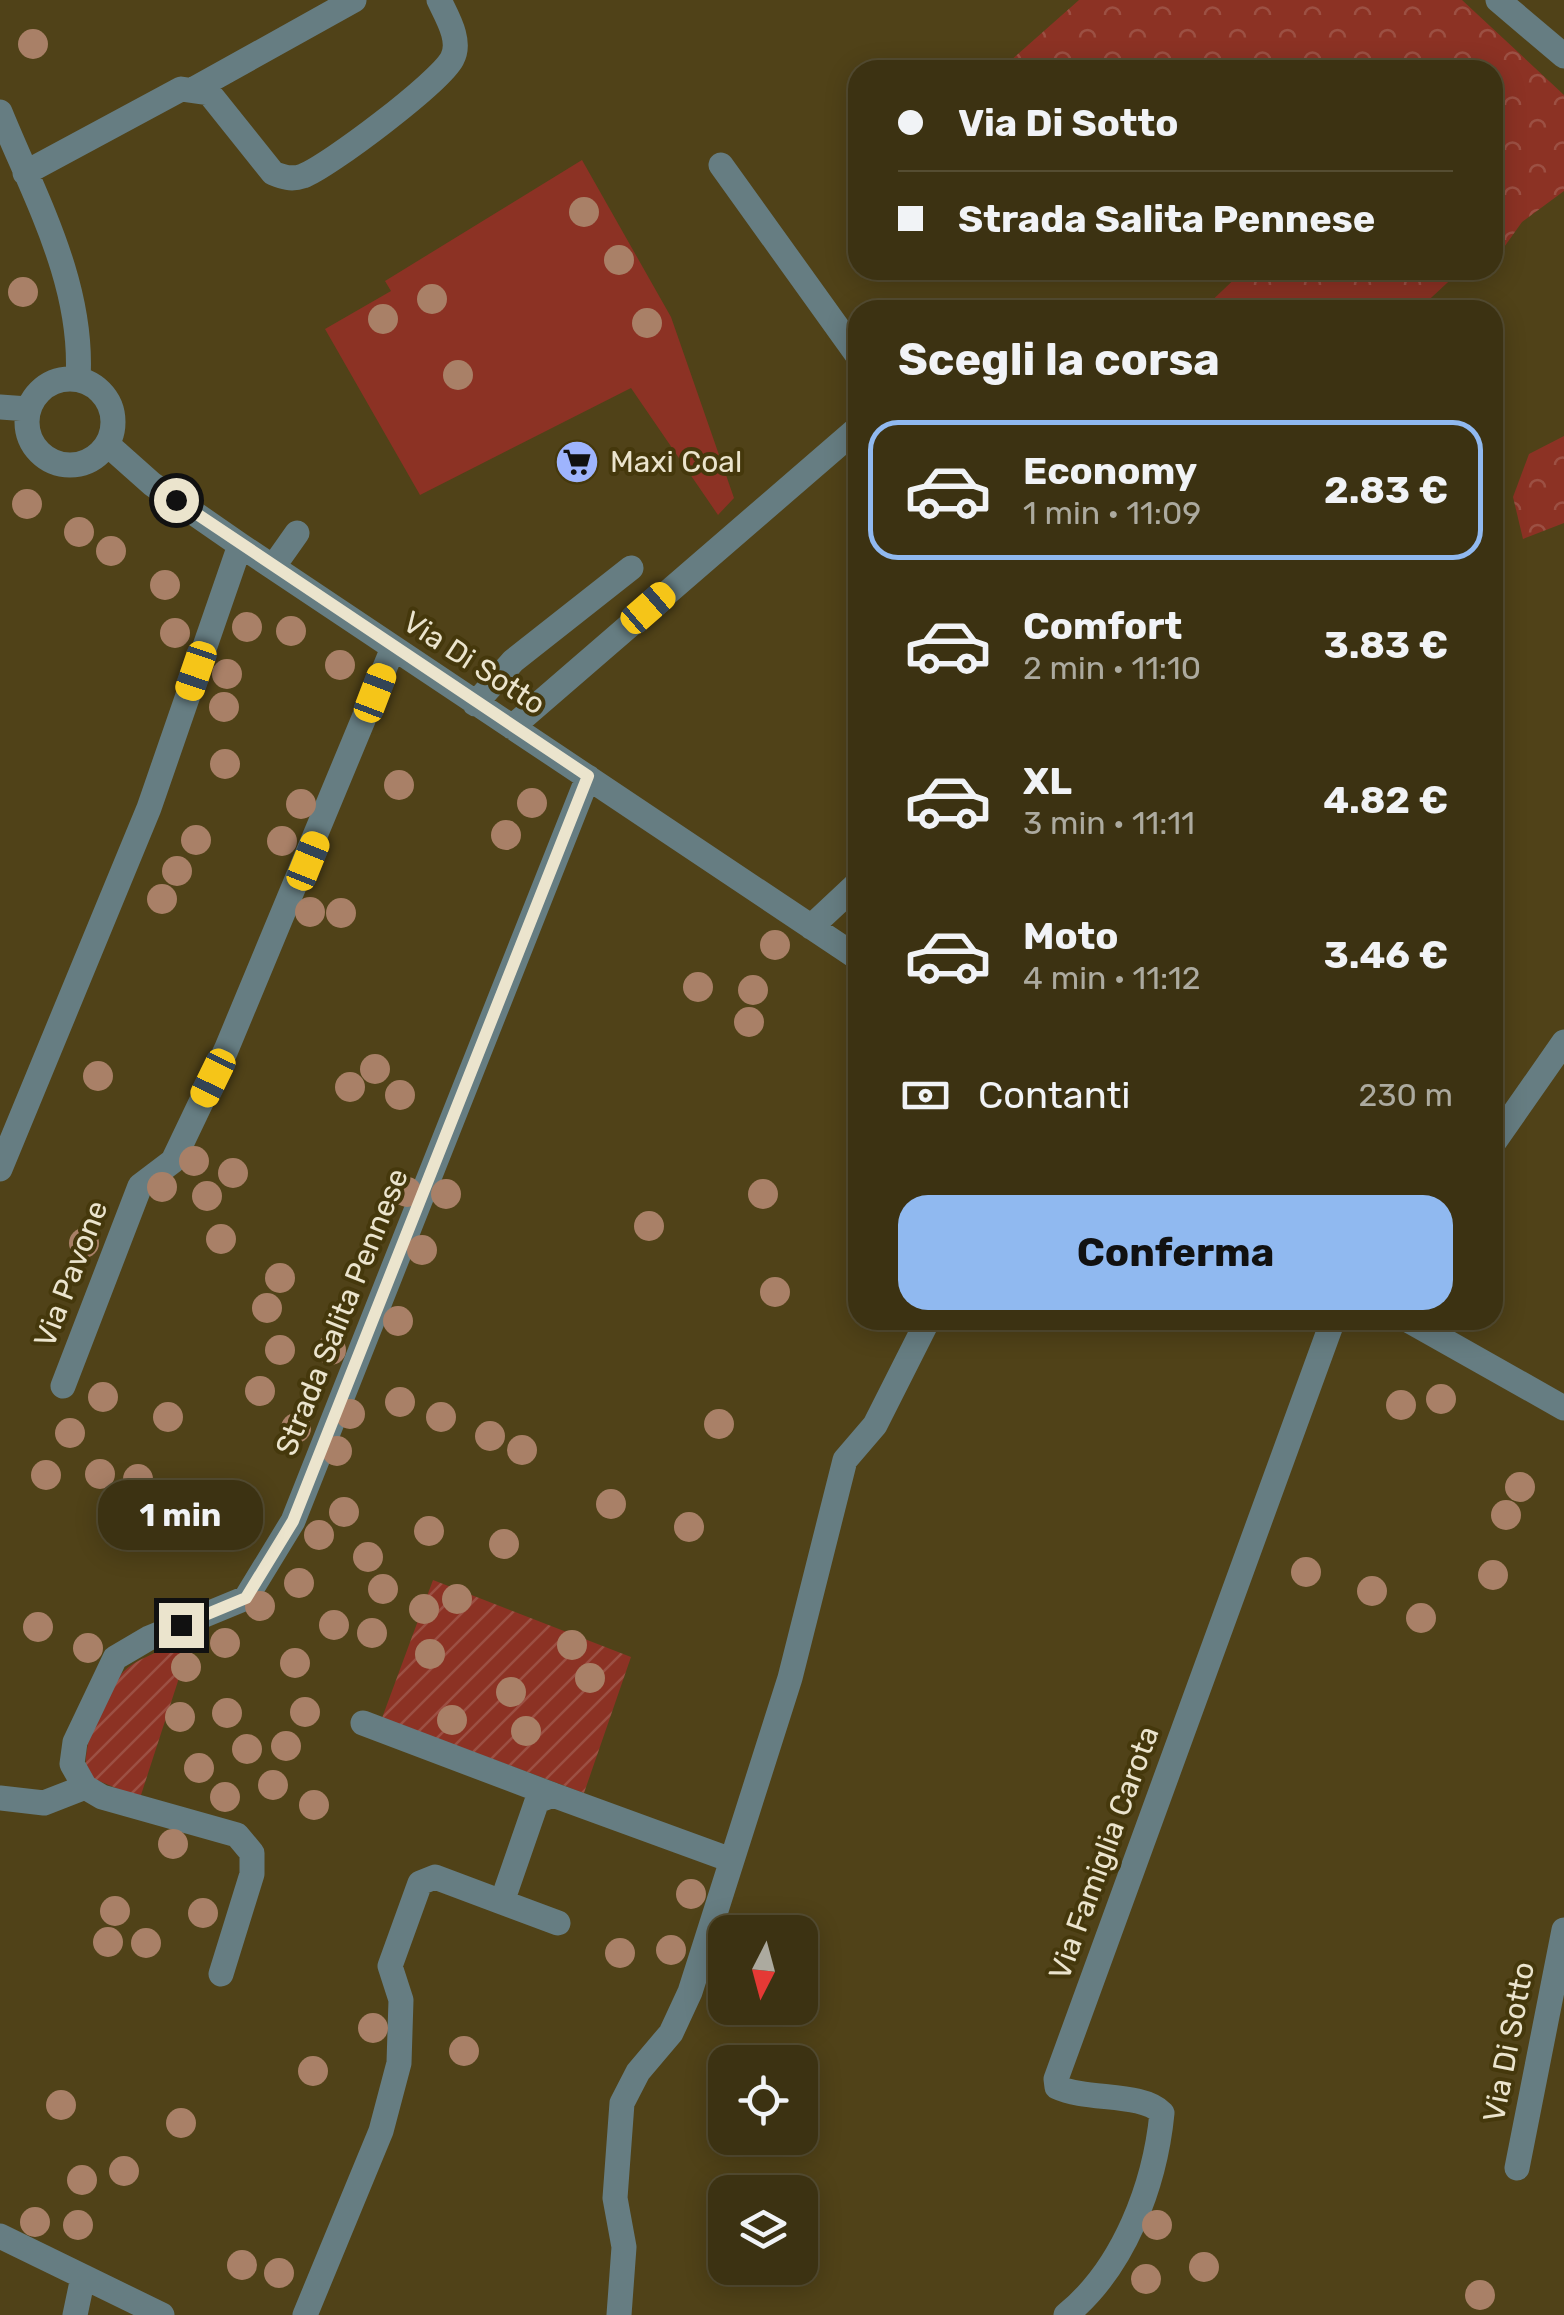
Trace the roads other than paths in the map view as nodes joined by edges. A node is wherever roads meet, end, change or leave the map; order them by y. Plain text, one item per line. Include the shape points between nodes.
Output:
1 (354, 0) edge
2 (439, 0) edge
3 (1498, 0) edge
4 (1564, 56) edge
5 (196, 88) junction
6 (0, 112) edge
7 (720, 165) dead end
8 (25, 174) junction
9 (848, 342) edge
10 (78, 379) junction
11 (0, 407) edge
12 (28, 409) junction
13 (848, 437) edge
14 (107, 444) junction
15 (296, 533) dead end
16 (240, 545) junction
17 (273, 567) junction
18 (630, 568) dead end
19 (392, 648) junction
20 (475, 704) junction
21 (512, 727) junction
22 (588, 776) junction
23 (848, 893) edge
24 (811, 928) junction
25 (848, 952) edge
26 (1564, 1042) edge
27 (1503, 1128) edge
28 (0, 1169) edge
29 (923, 1330) edge
30 (1329, 1330) edge
31 (1426, 1330) edge
32 (63, 1386) dead end
33 (1564, 1408) edge
34 (363, 1723) dead end
35 (85, 1787) junction
36 (553, 1795) junction
37 (0, 1798) edge
38 (731, 1860) junction
39 (502, 1902) junction
40 (558, 1923) dead end
41 (1564, 1930) edge
42 (221, 1974) dead end
43 (1517, 2168) dead end
44 (0, 2236) edge
45 (83, 2277) junction
46 (75, 2315) edge
47 (162, 2315) edge
48 (305, 2315) edge
49 (619, 2315) edge
50 (1066, 2315) edge

1 - 5 street
2 - 5 street via 455,36 454,57 366,134 304,176 286,179 272,172 208,93
3 - 4 street
5 - 8 street via 181,89
6 - 8 street
7 - 9 street
8 - 10 street via 77,313
10 - 12 street via 42,388
10 - 14 street via 110,404
11 - 12 street
12 - 14 street via 29,436 46,458 72,465
13 - 21 street
14 - 16 street, Via Di Sotto
15 - 17 street
16 - 17 street, Via Di Sotto
16 - 28 street via 149,808
17 - 19 street, Via Di Sotto
18 - 20 street via 513,661
19 - 20 street, Via Di Sotto
19 - 32 street, Via Pavone via 226,1050 173,1162 140,1186
20 - 21 street, Via Di Sotto
21 - 22 street, Via Di Sotto
22 - 24 street, Via Di Sotto
22 - 35 street, Strada Salita Pennese via 293,1521 246,1598 116,1658 74,1742 72,1764
23 - 24 street
24 - 25 street, Via Di Sotto
26 - 27 street
29 - 38 street via 875,1425 845,1460 790,1678
30 - 50 street, Via Famiglia Carota via 1056,2080 1056,2087 1071,2094 1152,2102 1162,2112 1158,2158 1114,2263
31 - 33 street
34 - 36 street
35 - 37 street via 44,1803
35 - 42 street via 237,1835 252,1852 252,1874
36 - 38 street
36 - 39 street via 537,1801
38 - 49 street via 684,2006 622,2103 615,2198 624,2246
39 - 40 street
39 - 48 street via 435,1878 420,1883 390,1966 403,2032 381,2131
41 - 43 street, Via Di Sotto
44 - 45 street
45 - 46 street
45 - 47 street

